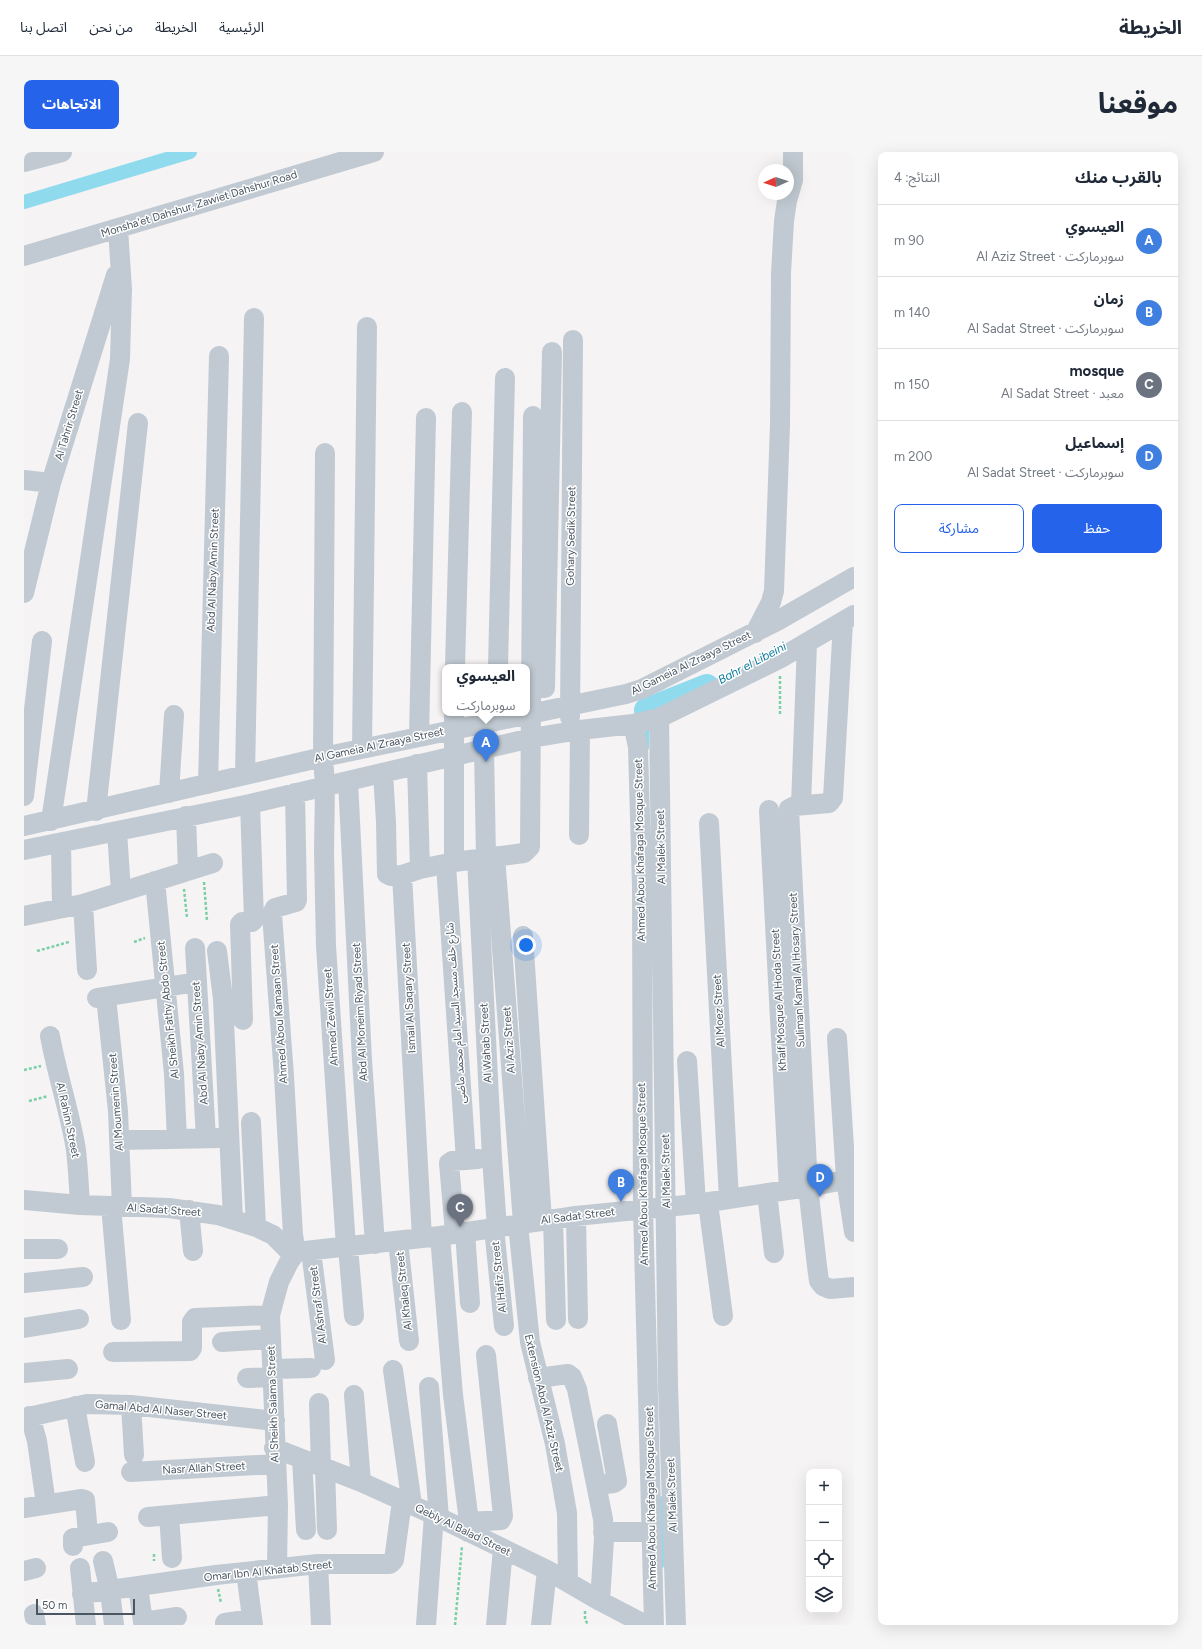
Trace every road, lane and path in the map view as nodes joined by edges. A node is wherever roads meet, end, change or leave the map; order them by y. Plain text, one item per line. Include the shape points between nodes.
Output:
1 (62, 152) edge
2 (374, 152) edge
3 (793, 152) edge
4 (24, 162) edge
5 (118, 228) junction
6 (24, 256) edge
7 (121, 260) junction
8 (254, 318) dead end
9 (367, 327) dead end
10 (573, 340) dead end
11 (552, 352) dead end
12 (219, 356) dead end
13 (505, 378) dead end
14 (462, 412) dead end
15 (533, 416) dead end
16 (426, 418) dead end
17 (138, 423) dead end
18 (325, 453) dead end
19 (24, 480) edge
20 (51, 483) junction
21 (32, 526) edge
22 (27, 568) edge
23 (854, 577) edge
24 (24, 592) edge
25 (848, 619) edge
26 (755, 632) junction
27 (42, 641) dead end
28 (807, 643) junction
29 (780, 659) junction
30 (455, 664) edge
31 (498, 664) edge
32 (612, 698) junction
33 (569, 706) junction
34 (538, 712) junction
35 (530, 713) edge
36 (174, 715) dead end
37 (780, 716) dead end
38 (497, 717) edge
39 (660, 718) junction
40 (453, 721) edge
41 (625, 725) junction
42 (575, 731) junction
43 (419, 738) junction
44 (531, 738) junction
45 (362, 749) junction
46 (484, 749) junction
47 (323, 756) junction
48 (453, 756) junction
49 (417, 764) junction
50 (383, 773) junction
51 (245, 775) junction
52 (348, 781) junction
53 (208, 784) junction
54 (325, 786) junction
55 (169, 793) junction
56 (295, 793) junction
57 (24, 796) edge
58 (250, 804) junction
59 (801, 805) junction
60 (769, 810) dead end
61 (96, 811) junction
62 (186, 816) junction
63 (51, 821) junction
64 (709, 823) dead end
65 (24, 826) edge
66 (117, 831) junction
67 (579, 835) dead end
68 (61, 843) junction
69 (24, 850) edge
70 (486, 857) junction
71 (450, 864) junction
72 (197, 869) junction
73 (411, 872) junction
74 (155, 882) junction
75 (121, 892) junction
76 (83, 904) junction
77 (62, 908) junction
78 (24, 916) edge
79 (187, 918) dead end
80 (207, 921) dead end
81 (523, 936) dead end
82 (85, 937) junction
83 (195, 948) dead end
84 (37, 951) dead end
85 (217, 951) dead end
86 (87, 970) dead end
87 (197, 982) junction
88 (165, 987) junction
89 (243, 1020) dead end
90 (50, 1036) dead end
91 (837, 1038) dead end
92 (687, 1061) dead end
93 (251, 1122) dead end
94 (206, 1138) junction
95 (229, 1138) junction
96 (177, 1139) junction
97 (119, 1140) junction
98 (492, 1158) junction
99 (466, 1160) junction
100 (850, 1179) edge
101 (808, 1187) junction
102 (789, 1190) junction
103 (767, 1193) junction
104 (729, 1199) junction
105 (24, 1200) edge
106 (702, 1204) junction
107 (80, 1205) junction
108 (117, 1206) junction
109 (655, 1209) junction
110 (189, 1210) junction
111 (576, 1216) junction
112 (233, 1220) junction
113 (534, 1222) junction
114 (256, 1227) junction
115 (496, 1228) junction
116 (854, 1232) edge
117 (446, 1235) junction
118 (398, 1241) junction
119 (375, 1244) junction
120 (347, 1247) junction
121 (24, 1249) edge
122 (58, 1249) dead end
123 (193, 1251) dead end
124 (301, 1252) junction
125 (774, 1253) dead end
126 (83, 1277) dead end
127 (24, 1283) edge
128 (854, 1287) edge
129 (470, 1303) dead end
130 (270, 1315) junction
131 (354, 1316) dead end
132 (723, 1316) dead end
133 (79, 1319) dead end
134 (578, 1319) dead end
135 (121, 1320) dead end
136 (556, 1320) dead end
137 (504, 1326) dead end
138 (24, 1328) edge
139 (270, 1339) junction
140 (409, 1341) dead end
141 (222, 1342) dead end
142 (113, 1352) dead end
143 (486, 1355) dead end
144 (68, 1369) dead end
145 (393, 1370) dead end
146 (24, 1373) edge
147 (273, 1373) junction
148 (247, 1378) dead end
149 (538, 1378) junction
150 (429, 1387) dead end
151 (354, 1395) dead end
152 (319, 1403) dead end
153 (131, 1405) junction
154 (75, 1406) junction
155 (27, 1417) edge
156 (275, 1421) junction
157 (607, 1424) dead end
158 (275, 1456) junction
159 (302, 1459) junction
160 (85, 1462) dead end
161 (32, 1466) edge
162 (323, 1467) junction
163 (361, 1482) junction
164 (597, 1485) junction
165 (407, 1503) junction
166 (46, 1504) junction
167 (278, 1505) junction
168 (24, 1508) edge
169 (169, 1515) junction
170 (148, 1516) dead end
171 (437, 1516) junction
172 (467, 1528) junction
173 (306, 1530) dead end
174 (327, 1530) dead end
175 (108, 1532) dead end
176 (603, 1532) junction
177 (652, 1532) junction
178 (88, 1534) junction
179 (72, 1546) dead end
180 (503, 1549) junction
181 (172, 1558) dead end
182 (103, 1561) dead end
183 (318, 1564) junction
184 (80, 1568) dead end
185 (277, 1568) junction
186 (547, 1570) junction
187 (246, 1572) junction
188 (568, 1582) junction
189 (138, 1587) junction
190 (110, 1590) junction
191 (82, 1594) junction
192 (600, 1601) junction
193 (178, 1617) dead end
194 (253, 1622) edge
195 (225, 1624) dead end
196 (86, 1625) edge
197 (114, 1625) edge
198 (321, 1625) edge
199 (426, 1625) edge
200 (455, 1625) edge
201 (496, 1625) edge
202 (541, 1625) edge
203 (646, 1625) edge
204 (654, 1625) edge
205 (676, 1625) edge

1 - 4 street
2 - 5 street, Monsha'et Dahshur, Zawiet Dahshur Road
3 - 26 street via 793,180 784,221 781,273 780,425 774,591
5 - 6 street, Monsha'et Dahshur, Zawiet Dahshur Road
5 - 7 street
7 - 20 street, Al Tahrir Street
7 - 63 street via 120,359
8 - 51 street
9 - 45 street
10 - 33 street, Gohary Sedik Street
11 - 34 street
12 - 53 street, Abd Al Naby Amin Street
13 - 31 street
14 - 30 street
15 - 34 street
16 - 43 street
17 - 61 street
18 - 47 street, Ahmed Zewil Street
19 - 20 street
20 - 21 street, Al Tahrir Street
21 - 22 street, Al Tahrir Street
22 - 24 street, Al Tahrir Street
23 - 26 street, Al Gameia Al Zraaya Street
25 - 28 street
25 - 59 street via 831,802
26 - 32 street, Al Gameia Al Zraaya Street via 642,689
27 - 57 street
28 - 29 street
28 - 59 street
29 - 37 path
29 - 39 street
32 - 33 street, Al Gameia Al Zraaya Street
32 - 41 street, Ahmed Abou Khafaga Mosque Street
33 - 34 street, Al Gameia Al Zraaya Street
33 - 42 street, Gohary Sedik Street
34 - 35 street, Al Gameia Al Zraaya Street
34 - 44 street
36 - 55 street
38 - 40 street, Al Gameia Al Zraaya Street
39 - 41 street
39 - 109 street, Al Malek Street
40 - 43 street, Al Gameia Al Zraaya Street
40 - 48 street, شارع خلف مسجد السيد امام محمد ماضى
41 - 42 street
41 - 109 street, Ahmed Abou Khafaga Mosque Street via 638,747
42 - 44 street
42 - 67 street, Gohary Sedik Street
43 - 45 street, Al Gameia Al Zraaya Street
44 - 46 street
44 - 70 street via 530,847 524,853
45 - 47 street, Al Gameia Al Zraaya Street
46 - 48 street
46 - 70 street, Al Aziz Street
47 - 51 street, Al Gameia Al Zraaya Street
47 - 54 street, Ahmed Zewil Street
48 - 49 street
48 - 71 street, شارع خلف مسجد السيد امام محمد ماضى
49 - 50 street
49 - 73 street, Ismail Al Saqary Street
50 - 52 street
50 - 73 street via 387,874 391,876
51 - 53 street, Al Gameia Al Zraaya Street
52 - 54 street
52 - 119 street, Abd Al Moneim Riyad Street
53 - 55 street, Al Gameia Al Zraaya Street
54 - 56 street
54 - 120 street, Ahmed Zewil Street via 326,946
55 - 61 street, Al Gameia Al Zraaya Street
56 - 58 street
56 - 124 street, Ahmed Abou Kamaan Street via 297,900 275,908 272,914 293,1235
58 - 62 street
58 - 89 street via 254,920 240,924
59 - 101 street, Suliman Kamal Al Hosary Street via 789,809
60 - 102 street, Khalf Mosque Al Hoda Street
61 - 63 street, Al Gameia Al Zraaya Street
62 - 66 street
62 - 72 street
63 - 65 street, Al Gameia Al Zraaya Street
64 - 104 street, Al Moez Street
66 - 68 street
66 - 75 street
68 - 69 street
68 - 77 street
70 - 71 street
70 - 98 street, Al Wahab Street
70 - 113 street, Al Aziz Street
71 - 73 street
71 - 99 street, شارع خلف مسجد السيد امام محمد ماضى
72 - 74 street
72 - 79 path
72 - 80 path
73 - 117 street, Ismail Al Saqary Street
74 - 75 street
74 - 88 street, Al Sheikh Fathy Abdo Street
75 - 76 street
76 - 77 street
76 - 82 street
77 - 78 street
81 - 113 street
82 - 84 path
82 - 86 street
83 - 87 street, Abd Al Naby Amin Street
85 - 95 street via 223,999
87 - 88 street
87 - 94 street, Abd Al Naby Amin Street
88 - 96 street, Al Sheikh Fathy Abdo Street via 174,1074
88 - 97 street, Al Moumenin Street via 102,997 116,1081
90 - 107 street, Al Rahim Street via 76,1150
91 - 100 street
92 - 106 street
93 - 114 street
94 - 95 street
94 - 96 street
95 - 112 street
96 - 97 street
97 - 108 street, Al Moumenin Street
98 - 99 street
98 - 115 street, Al Wahab Street
99 - 117 street via 449,1163
100 - 101 street, Al Sadat Street
100 - 116 street
101 - 102 street, Al Sadat Street
101 - 128 street via 819,1281 830,1289
102 - 103 street, Al Sadat Street
103 - 104 street, Al Sadat Street
103 - 125 street
104 - 106 street, Al Sadat Street
105 - 107 street, Al Sadat Street
106 - 109 street, Al Sadat Street
106 - 132 street
107 - 108 street, Al Sadat Street
108 - 110 street, Al Sadat Street
108 - 135 street, Al Moumenin Street
109 - 111 street, Al Sadat Street
109 - 177 street, Ahmed Abou Khafaga Mosque Street
109 - 205 street, Al Malek Street via 668,1386
110 - 112 street, Al Sadat Street
110 - 123 street
111 - 113 street, Al Sadat Street
111 - 134 street
112 - 114 street, Al Sadat Street
113 - 115 street, Al Sadat Street
113 - 136 street
113 - 149 street, Extension Abd Al Aziz Street via 527,1323
114 - 124 street, Al Sadat Street
115 - 117 street, Al Sadat Street
115 - 137 street, Al Hafiz Street
117 - 118 street, Al Sadat Street
117 - 129 street
117 - 172 street via 453,1395
118 - 119 street, Al Sadat Street
118 - 140 street, Al Khaleq Street
119 - 120 street, Al Sadat Street
120 - 124 street, Al Sadat Street
120 - 131 street, Ahmed Zewil Street
121 - 122 street
124 - 130 street, Al Sheikh Salama Street via 279,1282
124 - 147 street, Al Ashraf Street via 318,1364
126 - 127 street
130 - 139 street, Al Sheikh Salama Street
130 - 142 street via 195,1318 192,1322 190,1351
133 - 138 street
139 - 141 street
139 - 147 street, Al Sheikh Salama Street
143 - 172 street via 503,1516 501,1520
144 - 146 street
145 - 165 street
147 - 148 street
147 - 156 street, Al Sheikh Salama Street
149 - 164 street via 565,1374 572,1377 580,1400
149 - 188 street, Extension Abd Al Aziz Street via 555,1444 567,1513
150 - 171 street
151 - 163 street
152 - 162 street
153 - 154 street, Gamal Abd Al Naser Street
153 - 156 street, Gamal Abd Al Naser Street
153 - 158 street, Nasr Allah Street via 133,1464
154 - 155 street, Gamal Abd Al Naser Street
154 - 160 street
155 - 161 street
156 - 158 street, Al Sheikh Salama Street
157 - 164 street via 616,1481
158 - 159 street, Qebly Al Balad Street
158 - 167 street, Al Sheikh Salama Street
159 - 162 street, Qebly Al Balad Street
159 - 173 street
161 - 166 street
162 - 163 street, Qebly Al Balad Street
162 - 174 street
163 - 165 street, Qebly Al Balad Street
164 - 176 street
165 - 171 street, Qebly Al Balad Street
165 - 183 street, Omar Ibn Al Khatab Street via 392,1563
166 - 168 street
166 - 178 street via 85,1500
167 - 169 street
167 - 185 street, Al Sheikh Salama Street
169 - 170 street
169 - 181 street
171 - 172 street, Qebly Al Balad Street
171 - 199 street
172 - 180 street, Qebly Al Balad Street
172 - 200 path
175 - 178 street
176 - 177 street
176 - 192 street
177 - 204 street, Ahmed Abou Khafaga Mosque Street
178 - 179 street via 73,1538
180 - 186 street, Qebly Al Balad Street
180 - 201 street
182 - 190 street
183 - 185 street, Omar Ibn Al Khatab Street
183 - 198 street
184 - 191 street
185 - 187 street, Omar Ibn Al Khatab Street
186 - 188 street, Qebly Al Balad Street
186 - 202 street
187 - 189 street, Omar Ibn Al Khatab Street
187 - 194 street
188 - 192 street, Qebly Al Balad Street
189 - 190 street, Omar Ibn Al Khatab Street
189 - 193 street via 143,1622
190 - 191 street, Omar Ibn Al Khatab Street
190 - 197 street
191 - 196 street
192 - 203 street, Qebly Al Balad Street
194 - 195 street

